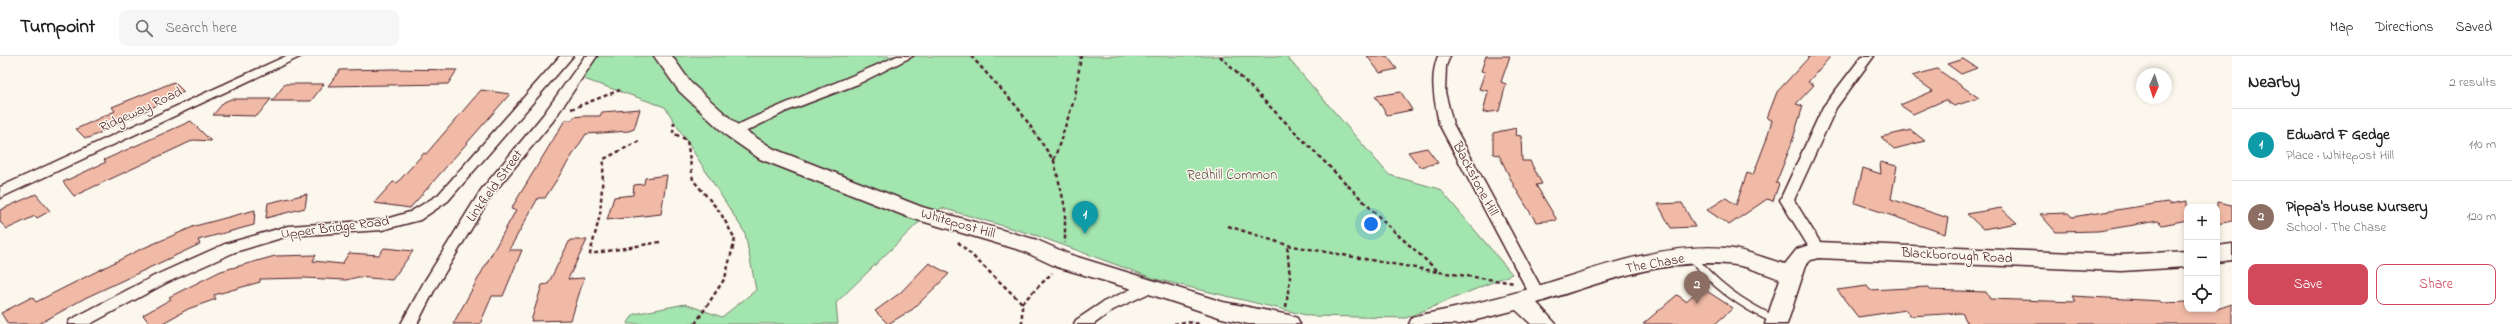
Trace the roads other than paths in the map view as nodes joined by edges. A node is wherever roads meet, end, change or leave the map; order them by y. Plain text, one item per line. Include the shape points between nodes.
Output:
1 (296, 56) edge
2 (566, 56) edge
3 (591, 56) edge
4 (663, 56) edge
5 (907, 56) edge
6 (1444, 56) edge
7 (1868, 56) edge
8 (734, 132) junction
9 (0, 193) edge
10 (1818, 250) junction
11 (2232, 252) edge
12 (2220, 254) edge
13 (1692, 257) junction
14 (2184, 259) edge
15 (1791, 274) junction
16 (1151, 286) junction
17 (1529, 293) junction
18 (1777, 322) edge
19 (76, 324) edge
20 (409, 324) edge
21 (1082, 324) edge
22 (1285, 324) edge
23 (1420, 324) edge
24 (1545, 324) edge

1 - 9 street, Ridgeway Road
2 - 19 street, Upper Bridge Road via 443,198 415,216 382,225 288,231 230,248 161,279
3 - 20 street, Linkfield Street via 548,118 486,193 429,286
4 - 8 street, Whitepost Hill via 685,86
5 - 8 street via 854,81 782,108
6 - 17 street, Blackstone Hill via 1440,66 1438,92 1446,124
7 - 10 street via 1830,107 1787,200
8 - 16 street, Whitepost Hill via 767,154 862,193 915,212 1030,245 1064,261
10 - 14 street, Blackborough Road via 2121,263
10 - 15 street, Blackborough Road via 1804,254 1796,262
11 - 12 street
13 - 15 street, The Chase via 1729,256
13 - 17 street, The Chase via 1634,267
13 - 18 lane via 1706,276 1726,294
15 - 18 street, Blackborough Road
16 - 21 street via 1108,306
16 - 22 street, Whitepost Hill via 1222,310
17 - 23 street
17 - 24 street

